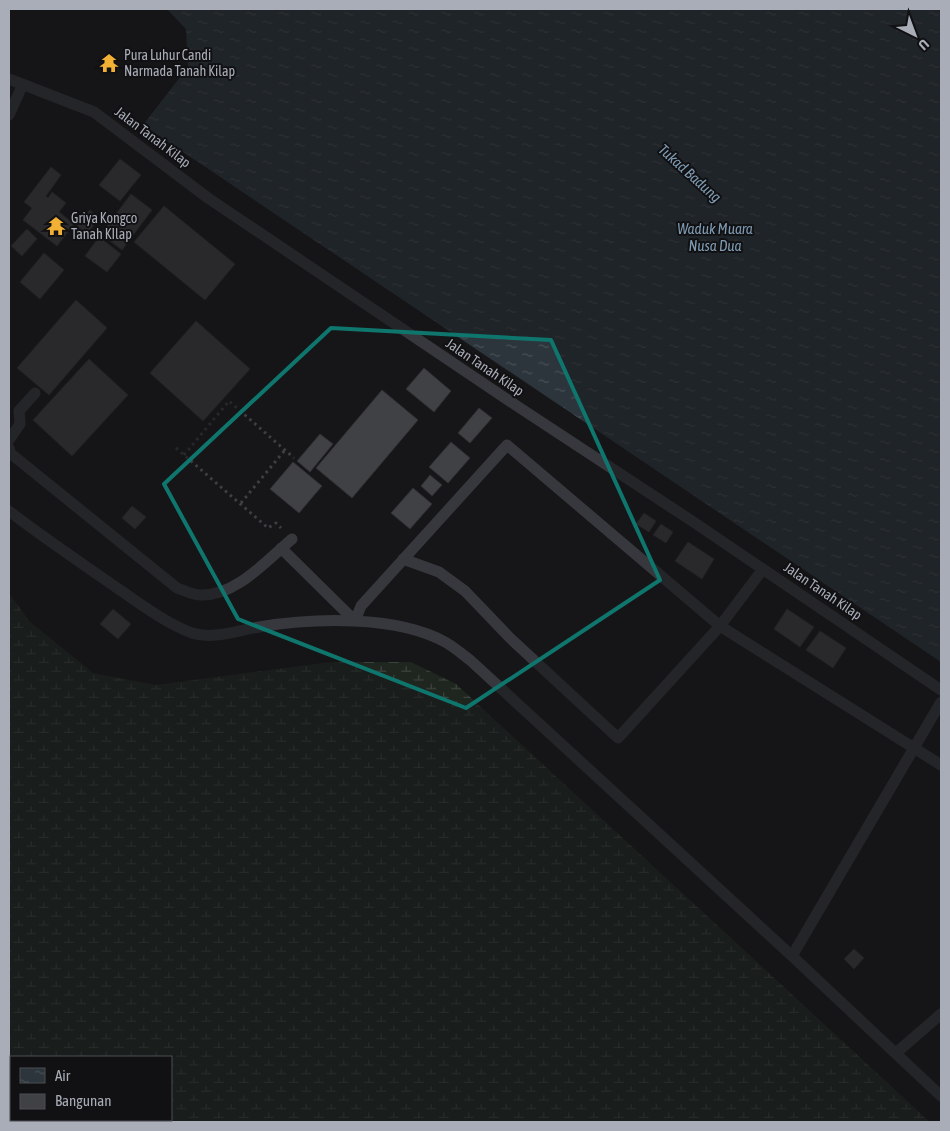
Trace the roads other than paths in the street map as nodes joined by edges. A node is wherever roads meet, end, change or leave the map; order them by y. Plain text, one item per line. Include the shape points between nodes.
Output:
1 (9, 79) edge
2 (22, 84) junction
3 (9, 115) edge
4 (35, 393) dead end
5 (9, 440) edge
6 (9, 448) edge
7 (9, 511) edge
8 (292, 539) road end
9 (282, 548) junction
10 (403, 560) junction
11 (763, 569) junction
12 (355, 621) junction
13 (720, 626) junction
14 (941, 690) edge
15 (941, 702) edge
16 (914, 748) junction
17 (941, 765) edge
18 (792, 956) junction
19 (941, 1014) edge
20 (896, 1053) junction
21 (941, 1096) edge

1 - 2 lane, Jalan Tanah Kilap
2 - 3 lane
2 - 11 lane, Jalan Tanah Kilap via 94,112 208,198
4 - 5 lane via 19,411 20,424
6 - 9 lane via 10,453 177,588 198,595 222,592 251,575
7 - 12 lane via 157,615 192,633 207,636 295,621
8 - 9 lane
9 - 12 lane
10 - 12 lane via 361,606
10 - 13 lane via 439,572 465,591 510,638 618,738
10 - 13 lane via 507,445
11 - 13 lane
11 - 14 lane, Jalan Tanah Kilap
12 - 18 lane via 408,628 445,642 470,660
13 - 16 lane
15 - 16 lane
16 - 17 lane
16 - 18 lane
18 - 20 lane
19 - 20 lane
20 - 21 lane

